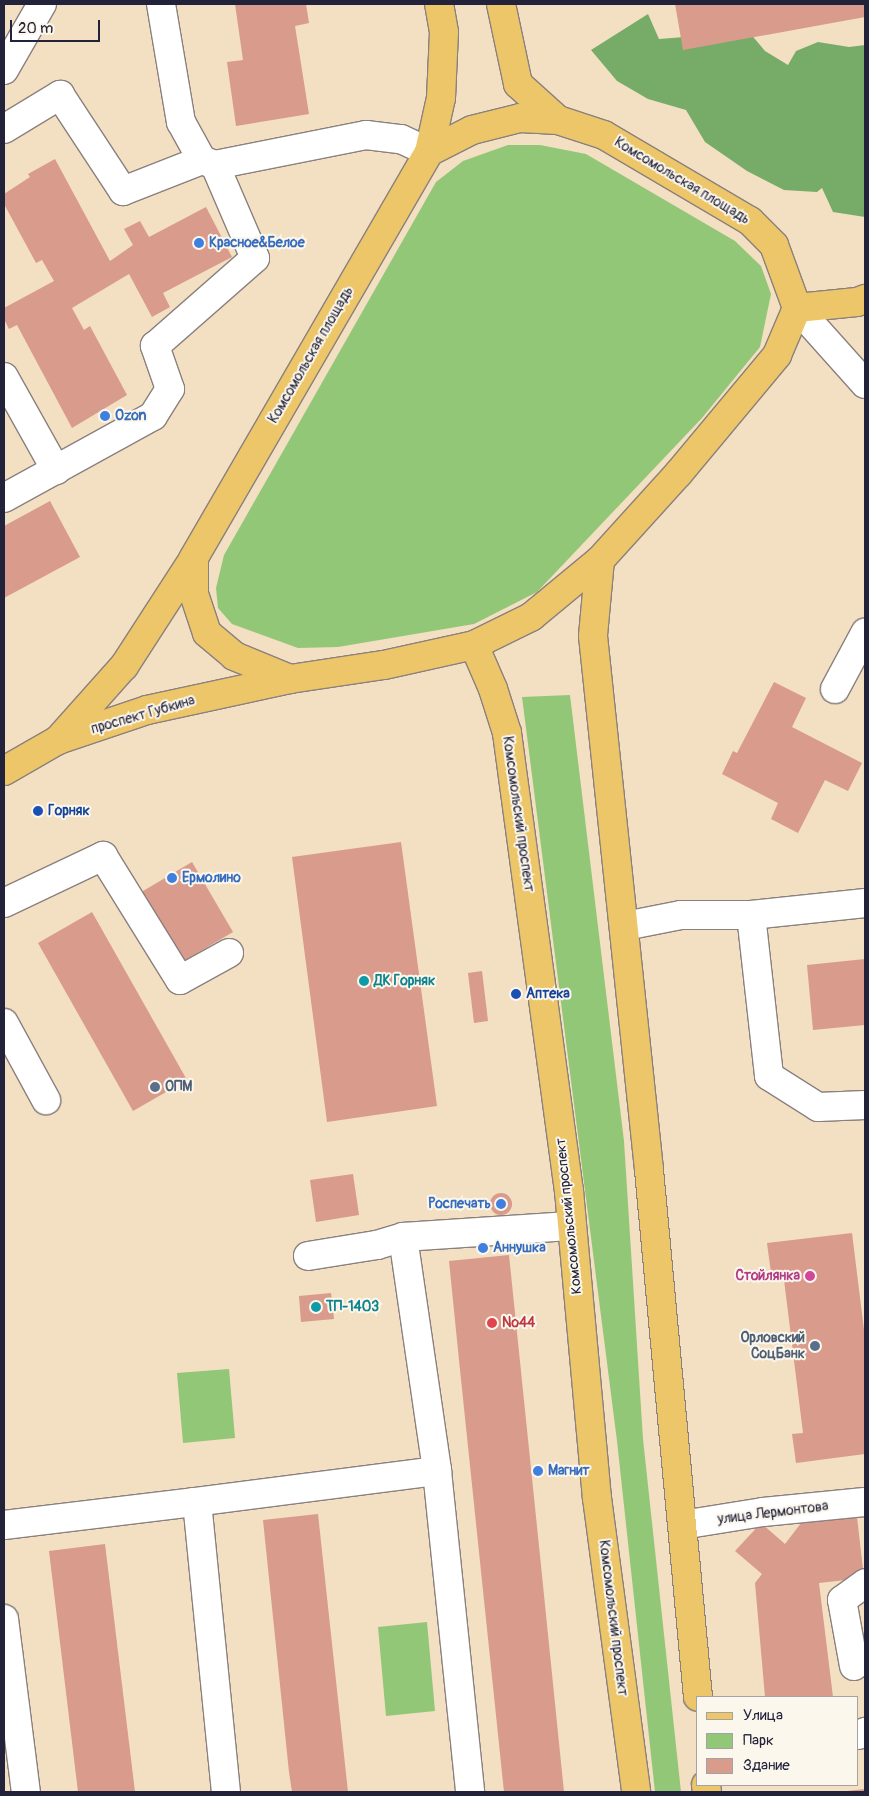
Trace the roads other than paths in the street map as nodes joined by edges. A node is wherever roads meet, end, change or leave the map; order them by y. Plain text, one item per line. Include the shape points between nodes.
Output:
1 (42, 4) edge
2 (161, 4) edge
3 (439, 4) edge
4 (501, 4) edge
5 (4, 70) edge
6 (558, 120) junction
7 (4, 129) edge
8 (429, 152) junction
9 (208, 163) junction
10 (865, 299) edge
11 (797, 308) junction
12 (4, 377) edge
13 (865, 384) edge
14 (56, 470) junction
15 (4, 498) edge
16 (194, 558) junction
17 (600, 560) junction
18 (865, 633) edge
19 (474, 646) junction
20 (290, 678) junction
21 (835, 690) dead end
22 (58, 740) junction
23 (4, 771) edge
24 (4, 903) edge
25 (865, 903) edge
26 (751, 915) junction
27 (625, 926) junction
28 (229, 953) dead end
29 (4, 1023) edge
30 (46, 1100) dead end
31 (865, 1105) edge
32 (570, 1226) junction
33 (404, 1237) junction
34 (308, 1256) dead end
35 (437, 1471) junction
36 (194, 1502) junction
37 (865, 1502) edge
38 (4, 1525) edge
39 (682, 1525) junction
40 (865, 1583) edge
41 (4, 1619) edge
42 (854, 1666) dead end
43 (698, 1696) edge
44 (26, 1792) edge
45 (226, 1792) edge
46 (470, 1792) edge
47 (636, 1792) edge

1 - 5 lane
2 - 9 lane via 181,122
3 - 8 main road via 444,32 441,98
4 - 6 main road via 518,84
6 - 8 main road, Комсомольская площадь via 520,118 472,130
6 - 11 main road, Комсомольская площадь via 604,135 750,222 774,245
7 - 9 lane via 60,95 123,191
8 - 9 lane via 401,139 366,135
8 - 16 main road, Комсомольская площадь
9 - 14 lane via 254,258 155,346 170,389 153,416
10 - 11 main road
11 - 13 lane
11 - 17 main road via 777,355 690,460
12 - 14 lane
14 - 15 lane
16 - 20 main road via 194,594 207,633 234,656
16 - 22 main road, Комсомольская площадь via 124,666
17 - 19 main road via 531,617
17 - 27 main road via 593,636
18 - 21 lane
19 - 20 main road via 384,665
19 - 32 main road, Комсомольский проспект via 507,732 567,1182
20 - 22 main road, проспект Губкина via 147,710
22 - 23 main road, проспект Губкина
24 - 28 lane via 103,856 180,980
25 - 26 lane
26 - 27 lane via 681,915
26 - 31 lane via 769,1076 818,1107
27 - 39 main road
29 - 30 lane
32 - 33 lane
32 - 47 main road, Комсомольский проспект via 597,1498
33 - 34 lane via 377,1245
33 - 35 lane
35 - 36 lane
35 - 46 lane
36 - 38 lane
36 - 45 lane via 198,1512
37 - 39 lane, улица Лермонтова via 762,1505
39 - 43 main road
40 - 42 lane via 842,1600
41 - 44 lane

